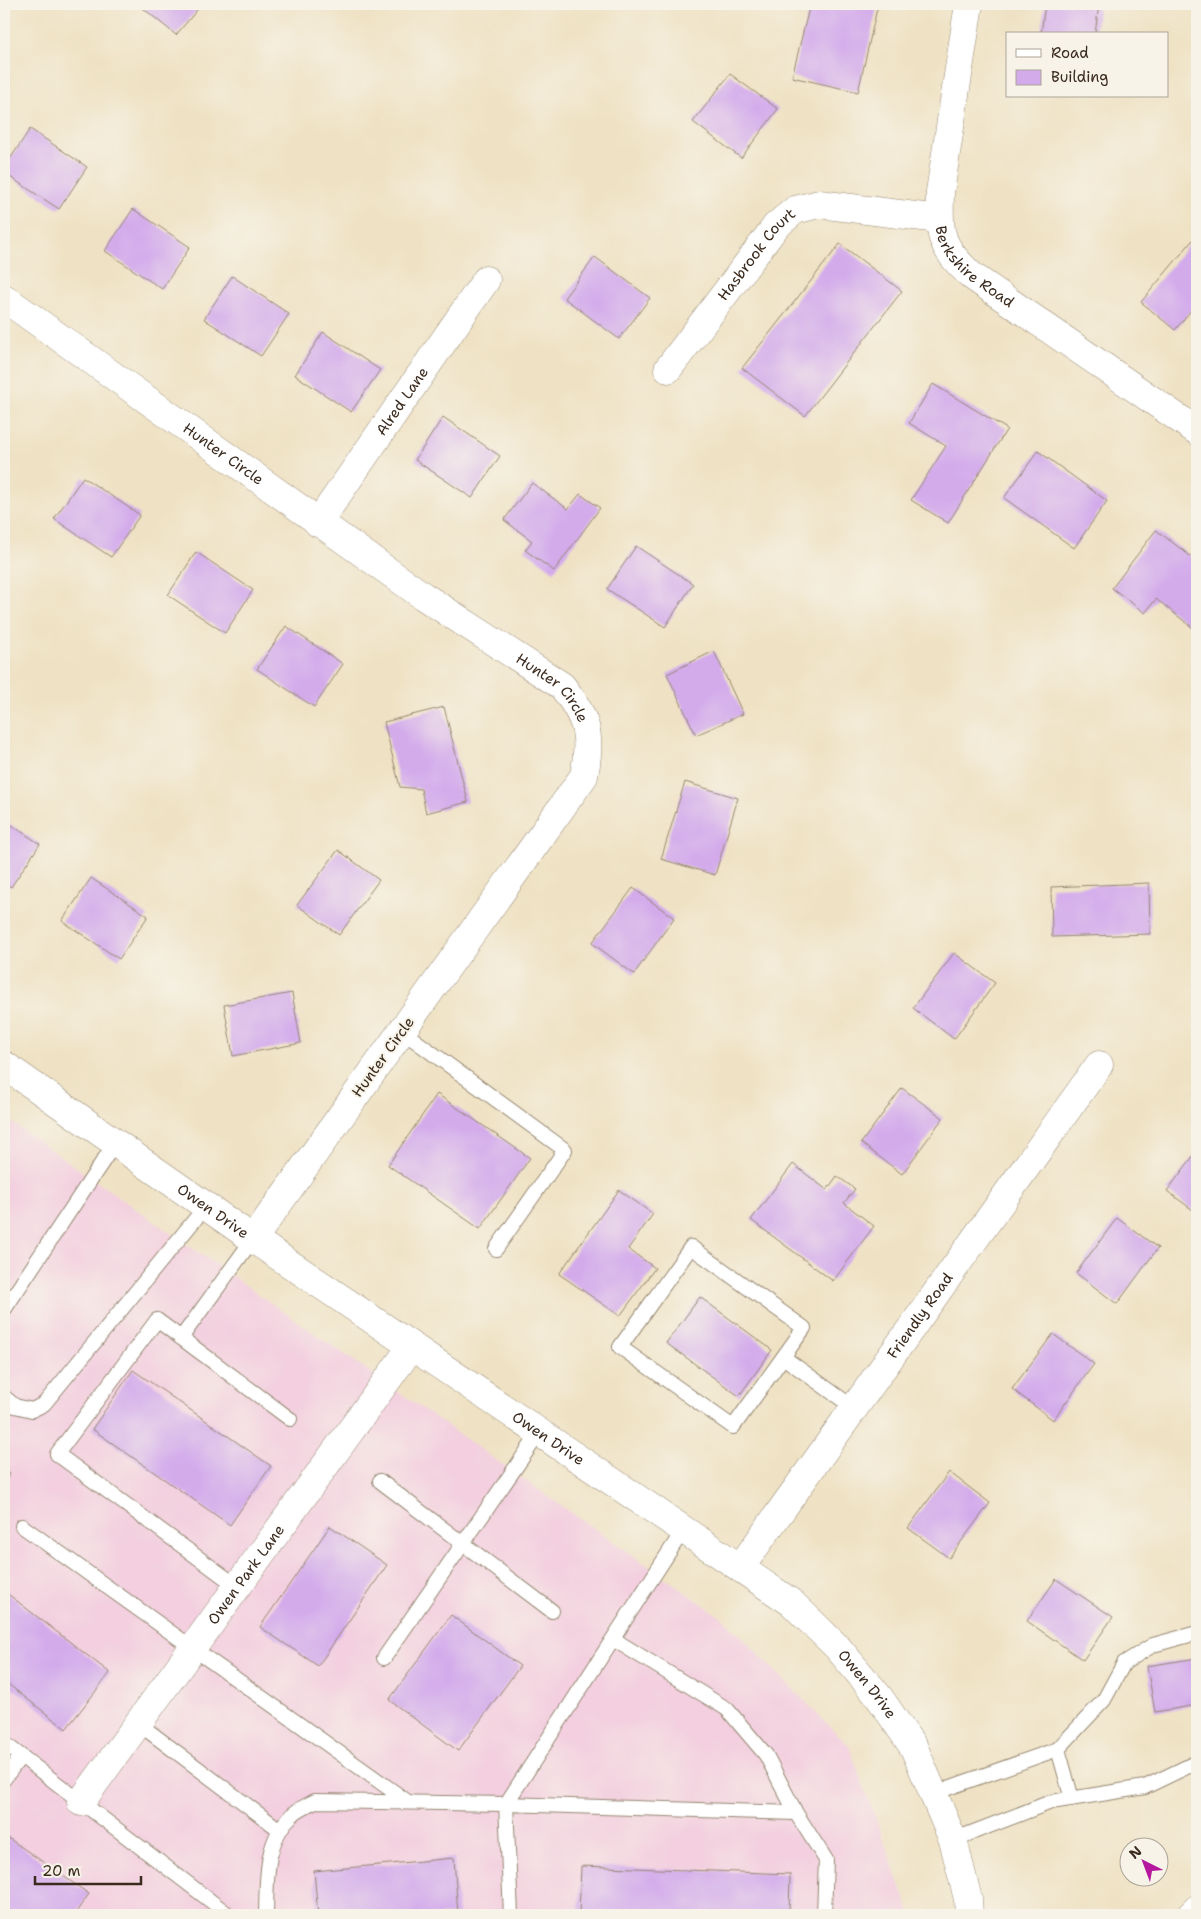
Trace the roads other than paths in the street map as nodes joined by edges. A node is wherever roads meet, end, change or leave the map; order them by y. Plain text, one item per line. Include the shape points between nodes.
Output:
1 (970, 4) edge
2 (939, 219) junction
3 (486, 280) dead end
4 (4, 298) edge
5 (668, 369) dead end
6 (1197, 430) edge
7 (318, 523) junction
8 (402, 1031) junction
9 (4, 1064) edge
10 (1100, 1064) dead end
11 (115, 1143) junction
12 (206, 1206) junction
13 (253, 1239) junction
14 (496, 1249) dead end
15 (4, 1310) edge
16 (181, 1338) junction
17 (412, 1346) junction
18 (783, 1357) junction
19 (4, 1396) edge
20 (854, 1408) junction
21 (290, 1419) dead end
22 (540, 1432) junction
23 (380, 1481) dead end
24 (22, 1526) dead end
25 (684, 1529) junction
26 (463, 1543) junction
27 (740, 1568) junction
28 (238, 1587) junction
29 (552, 1611) dead end
30 (1197, 1633) edge
31 (613, 1639) junction
32 (193, 1649) junction
33 (384, 1658) dead end
34 (139, 1724) junction
35 (4, 1743) edge
36 (1058, 1749) junction
37 (21, 1756) junction
38 (1197, 1762) edge
39 (4, 1779) edge
40 (934, 1793) junction
41 (1072, 1798) junction
42 (81, 1802) junction
43 (408, 1802) junction
44 (506, 1804) junction
45 (796, 1813) junction
46 (280, 1830) junction
47 (953, 1840) junction
48 (1197, 1910) edge
49 (229, 1915) edge
50 (266, 1915) edge
51 (511, 1915) edge
52 (824, 1915) edge
53 (969, 1915) edge
54 (1191, 1915) edge

1 - 2 street, Berkshire Road via 940,192
2 - 5 street, Hasbrook Court via 819,204 796,210 776,226
2 - 6 street, Berkshire Road via 943,242 954,260 972,276
3 - 7 street, Alred Lane
4 - 7 street, Hunter Circle
7 - 8 street, Hunter Circle via 562,686 577,705 586,728 589,752 584,776
8 - 13 street, Hunter Circle
8 - 14 lane via 566,1150
9 - 11 street, Owen Drive
10 - 20 street, Friendly Road
11 - 12 street, Owen Drive
11 - 15 lane
12 - 13 street, Owen Drive
12 - 19 lane via 44,1404 32,1410 15,1406
13 - 16 lane
13 - 17 street, Owen Drive
16 - 21 lane
16 - 28 lane via 156,1320 57,1454
17 - 22 street, Owen Drive
17 - 28 street, Owen Park Lane
18 - 18 lane via 733,1427 620,1347 691,1247 804,1328
18 - 20 lane
20 - 27 street, Friendly Road
22 - 25 street, Owen Drive
22 - 26 lane
23 - 26 lane
24 - 32 lane
25 - 27 street, Owen Drive
25 - 31 lane
26 - 29 lane
26 - 33 lane
27 - 40 street, Owen Drive via 792,1603 838,1648 914,1748
28 - 32 street, Owen Park Lane
30 - 36 lane via 1153,1645 1124,1663 1104,1700
31 - 44 lane
31 - 45 lane via 727,1709 766,1755
32 - 34 street, Owen Park Lane
32 - 43 lane
34 - 42 street, Owen Park Lane
34 - 46 lane
35 - 37 lane
36 - 40 lane
36 - 41 lane
37 - 39 lane
37 - 42 lane
38 - 41 lane via 1144,1788
40 - 47 street, Owen Drive
41 - 47 lane via 1051,1802
42 - 49 lane
43 - 44 lane
43 - 46 lane via 315,1801 292,1815
44 - 45 lane
44 - 51 lane
45 - 52 lane via 826,1860
46 - 50 lane via 268,1864
47 - 53 street, Owen Drive
48 - 54 street

